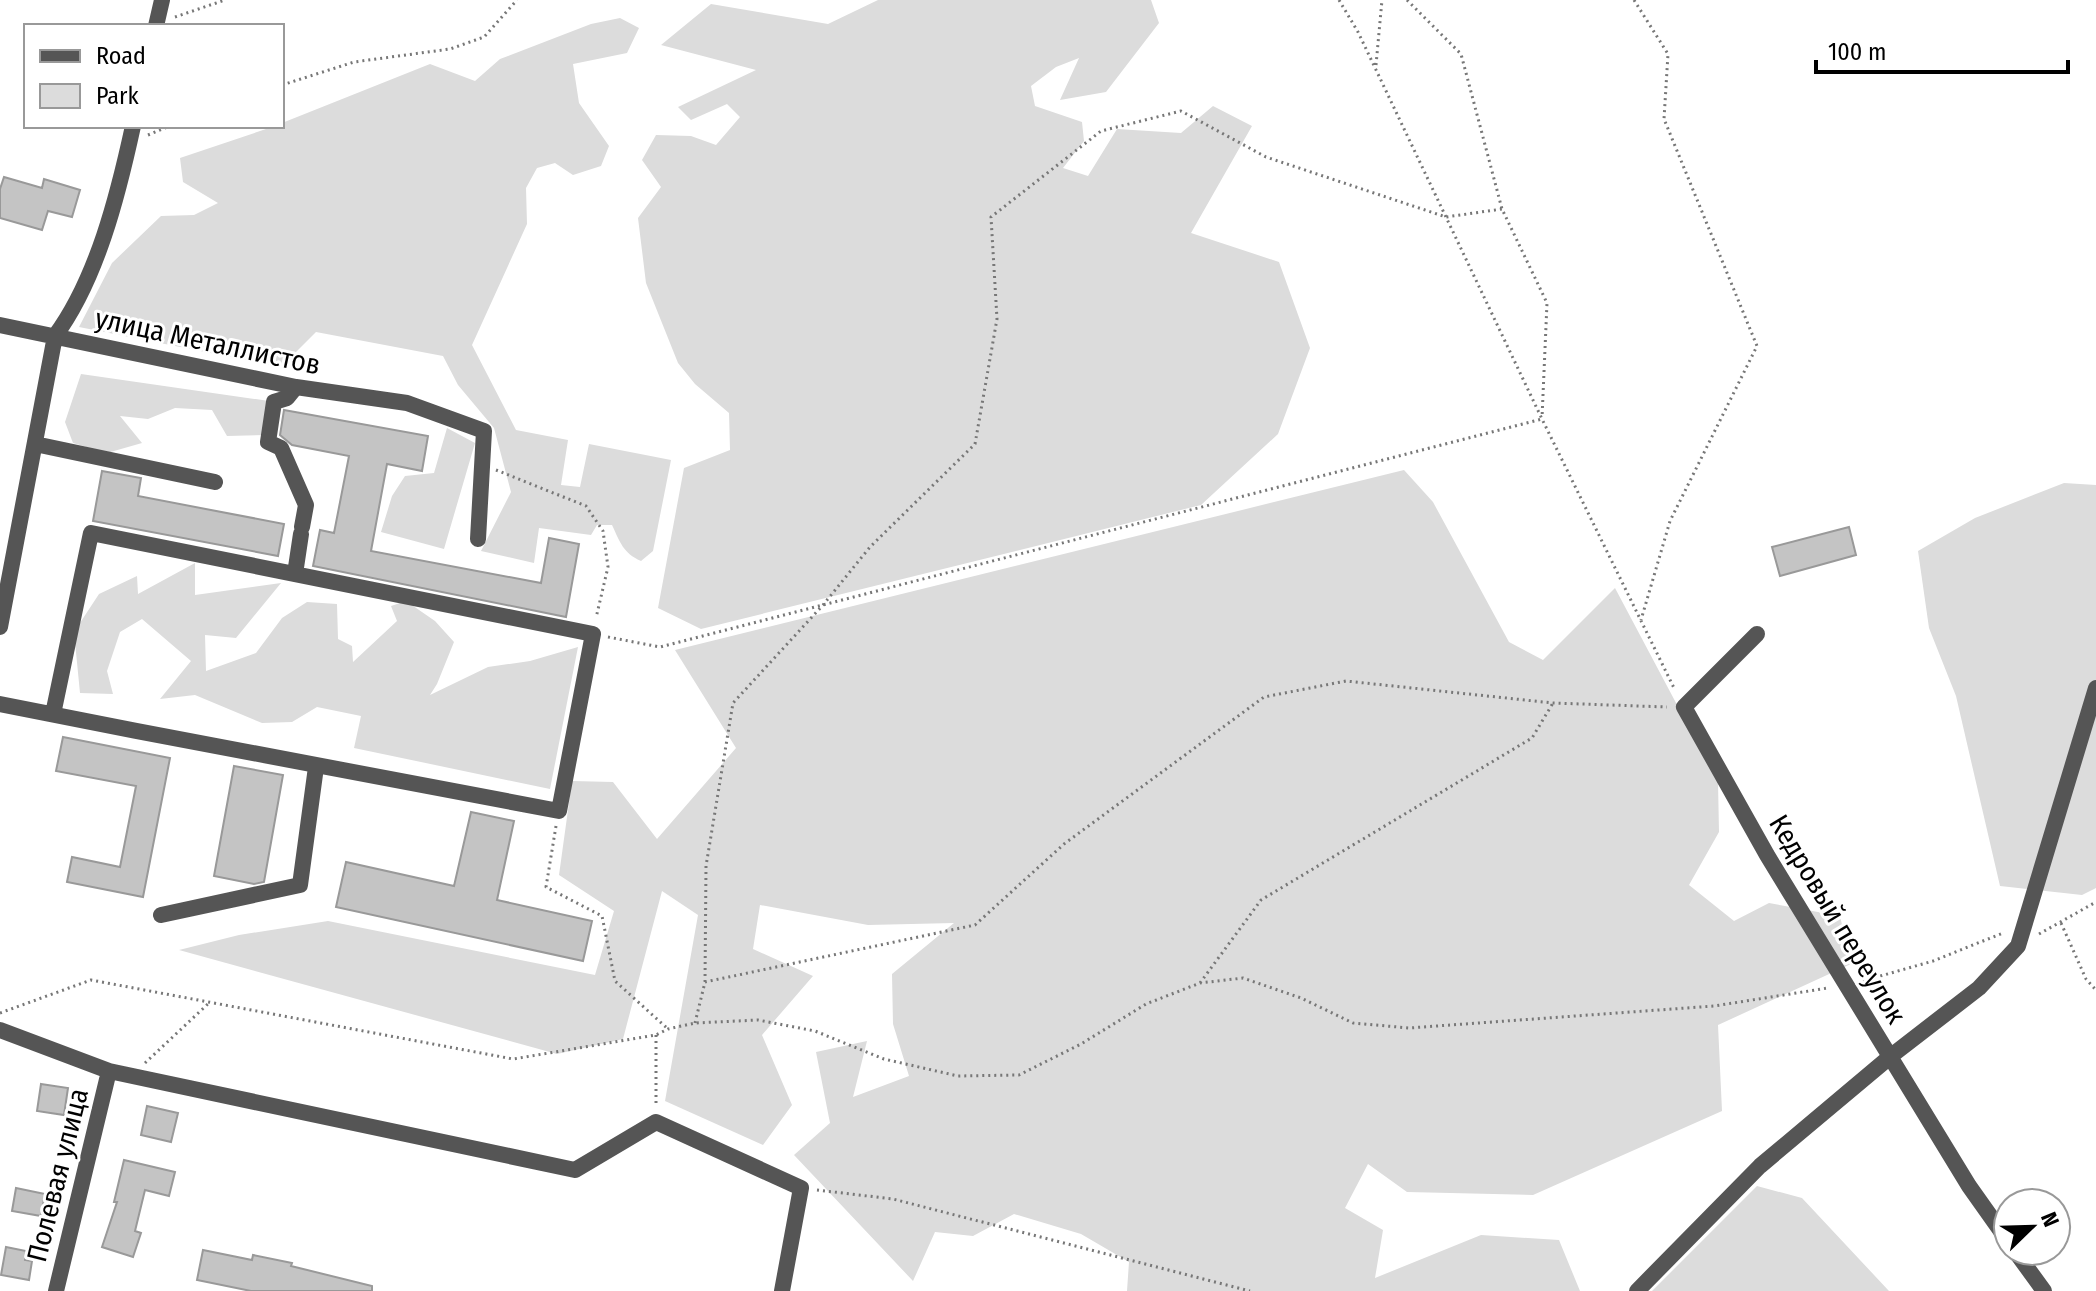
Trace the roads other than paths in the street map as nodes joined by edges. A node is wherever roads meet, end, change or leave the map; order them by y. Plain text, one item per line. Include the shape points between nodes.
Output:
1 (162, 0) edge
2 (156, 24) edge
3 (132, 134) edge
4 (0, 325) edge
5 (55, 336) junction
6 (296, 387) junction
7 (35, 444) junction
8 (215, 482) dead end
9 (478, 539) dead end
10 (6, 568) edge
11 (295, 574) junction
12 (0, 627) edge
13 (1757, 634) dead end
14 (2096, 688) edge
15 (0, 704) edge
16 (53, 714) junction
17 (316, 767) junction
18 (161, 915) dead end
19 (0, 1030) edge
20 (1891, 1056) junction
21 (109, 1071) junction
22 (1992, 1218) edge
23 (2027, 1267) edge
24 (56, 1291) edge
25 (782, 1291) edge
26 (1637, 1291) edge
27 (2044, 1291) edge

1 - 2 street
3 - 5 street via 101,242 73,312
4 - 5 street, улица Металлистов
5 - 6 street, улица Металлистов
5 - 7 street
6 - 9 street, улица Металлистов via 407,403 484,431
6 - 11 street via 287,398 274,402 268,442 281,448 306,505
7 - 8 street
7 - 10 street
10 - 12 street
11 - 16 street via 91,533
11 - 17 street via 593,634 559,811
13 - 20 street, Кедровый переулок via 1684,707 1767,855
14 - 20 street via 2018,946 1979,988
15 - 16 street
16 - 17 street
17 - 18 street via 300,885
19 - 21 street
20 - 22 street, Кедровый переулок
20 - 26 street via 1760,1166
21 - 24 street, Полевая улица
21 - 25 street via 575,1170 656,1122 801,1188
23 - 27 street

